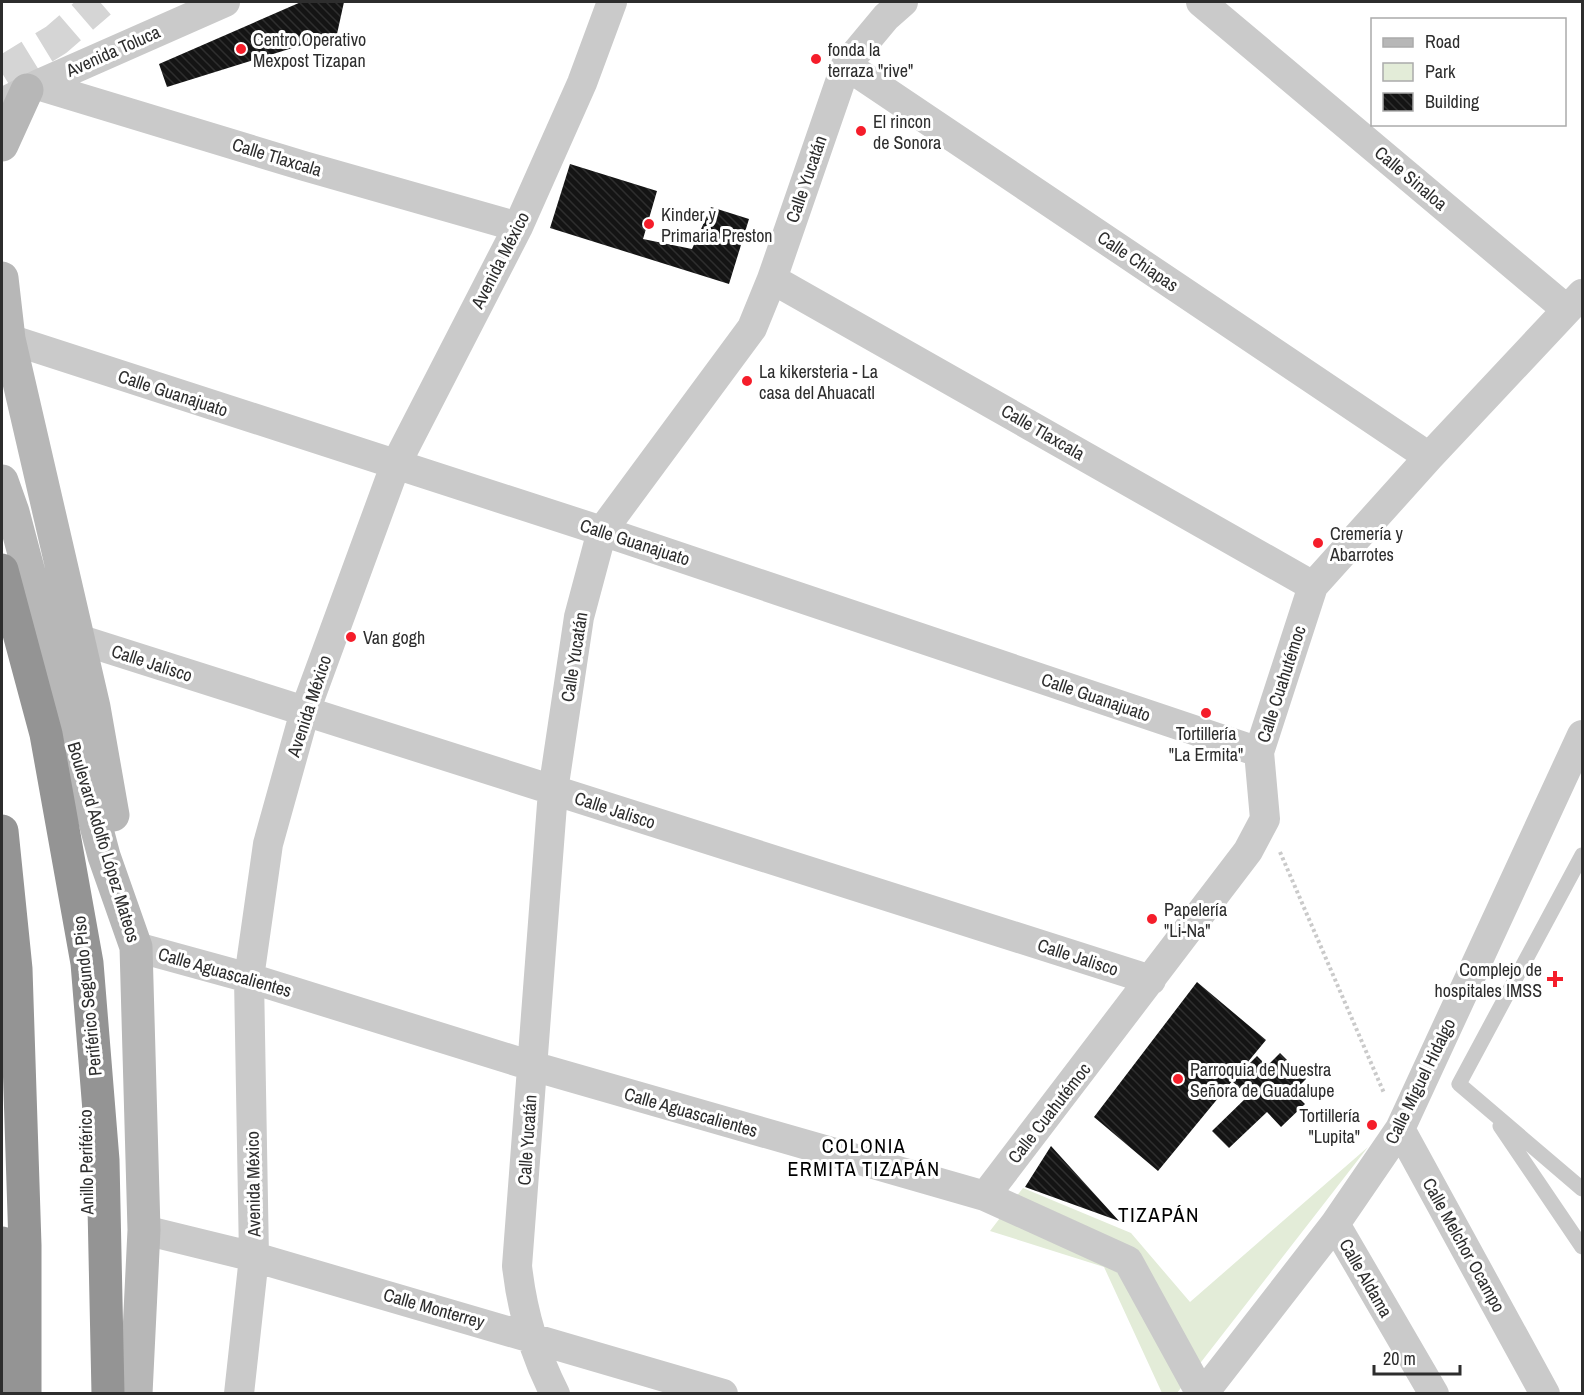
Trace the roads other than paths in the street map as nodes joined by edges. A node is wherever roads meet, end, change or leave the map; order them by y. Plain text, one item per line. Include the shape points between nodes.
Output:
1 (223, 2) edge
2 (612, 2) edge
3 (903, 2) edge
4 (1201, 2) edge
5 (846, 65) junction
6 (22, 93) edge
7 (2, 145) edge
8 (518, 227) junction
9 (2, 278) edge
10 (772, 279) junction
11 (1574, 301) edge
12 (4, 339) edge
13 (1429, 457) junction
14 (395, 466) junction
15 (2, 481) edge
16 (602, 531) junction
17 (2, 570) edge
18 (1313, 586) junction
19 (2, 615) edge
20 (78, 639) junction
21 (305, 711) junction
22 (1582, 735) edge
23 (1259, 752) junction
24 (553, 791) junction
25 (2, 831) edge
26 (1582, 855) edge
27 (136, 947) junction
28 (249, 978) junction
29 (1151, 980) junction
30 (532, 1066) junction
31 (1488, 1108) junction
32 (1400, 1129) junction
33 (1582, 1189) edge
34 (985, 1196) junction
35 (1335, 1224) junction
36 (144, 1230) junction
37 (2, 1243) edge
38 (1582, 1248) edge
39 (254, 1257) junction
40 (530, 1336) junction
41 (2, 1378) edge
42 (25, 1394) edge
43 (88, 1394) edge
44 (108, 1394) edge
45 (136, 1394) edge
46 (239, 1394) edge
47 (555, 1394) edge
48 (723, 1394) edge
49 (1202, 1394) edge
50 (1434, 1394) edge
51 (1545, 1394) edge

1 - 6 street, Avenida Toluca
2 - 8 street, Avenida México via 582,83
3 - 5 street, Calle Yucatán
4 - 11 street, Calle Sinaloa
5 - 10 street, Calle Yucatán
5 - 13 street, Calle Chiapas
6 - 7 main road
6 - 8 street, Calle Tlaxcala via 293,163
8 - 14 street, Avenida México
9 - 12 main road
10 - 16 street, Calle Yucatán via 752,328
10 - 18 street, Calle Tlaxcala
11 - 13 street, Calle Cuahutémoc
12 - 14 street, Calle Guanajuato
12 - 20 main road via 23,400
13 - 18 street, Calle Cuahutémoc
14 - 16 street, Calle Guanajuato
14 - 21 street, Avenida México
15 - 27 main road, Boulevard Adolfo López Mateos via 104,856
16 - 23 street, Calle Guanajuato
16 - 24 street, Calle Yucatán via 579,617
17 - 44 highway, Periférico Segundo Piso via 46,734 87,963 103,1160
18 - 23 street, Calle Cuahutémoc
19 - 43 highway, Anillo Periférico via 59,835 86,1114
20 - 21 street, Calle Jalisco
20 - 27 main road via 94,707
21 - 24 street, Calle Jalisco
21 - 28 street, Avenida México via 268,844
22 - 32 street, Calle Miguel Hidalgo
23 - 29 street, Calle Cuahutémoc via 1265,819 1248,851
24 - 29 street, Calle Jalisco
24 - 30 street, Calle Yucatán
25 - 42 highway via 16,969 25,1245
26 - 31 lane via 1459,1084
27 - 28 street, Calle Aguascalientes
27 - 36 main road, Boulevard Adolfo López Mateos
28 - 30 street, Calle Aguascalientes
28 - 39 street, Avenida México
29 - 34 street, Calle Cuahutémoc
30 - 34 street, Calle Aguascalientes
30 - 40 street, Calle Yucatán via 517,1266
31 - 33 lane
31 - 38 lane
32 - 35 street, Calle Miguel Hidalgo
32 - 51 street, Calle Melchor Ocampo
34 - 49 street, Calle Aguascalientes via 1128,1261
35 - 49 street, Calle Miguel Hidalgo
35 - 50 street, Calle Aldama
36 - 39 street, Calle Monterrey
36 - 45 main road, Boulevard Adolfo López Mateos
37 - 41 highway
39 - 40 street, Calle Monterrey
39 - 46 street, Avenida México
40 - 47 street, Calle Yucatán
40 - 48 street, Calle Monterrey

